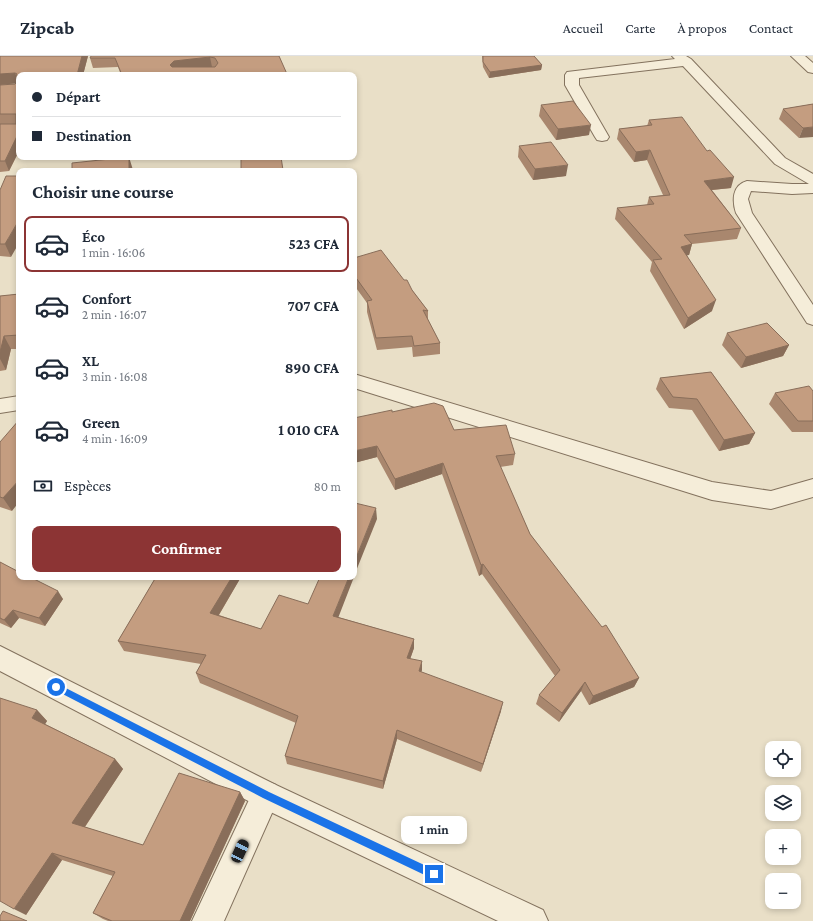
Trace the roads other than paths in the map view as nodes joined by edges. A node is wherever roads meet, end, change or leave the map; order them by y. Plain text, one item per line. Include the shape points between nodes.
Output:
1 (797, 56) edge
2 (682, 59) edge
3 (813, 69) edge
4 (602, 137) dead end
5 (813, 180) edge
6 (813, 188) edge
7 (813, 319) edge
8 (357, 382) edge
9 (16, 403) edge
10 (0, 406) edge
11 (813, 488) edge
12 (0, 658) edge
13 (266, 795) junction
14 (208, 921) edge
15 (532, 921) edge

1 - 3 street
2 - 4 street via 572,75 572,85
2 - 5 street via 694,68 780,161
6 - 7 street via 747,186 740,197 744,213
8 - 11 street via 712,491 771,500
9 - 10 street
12 - 13 street
13 - 14 street
13 - 15 street

